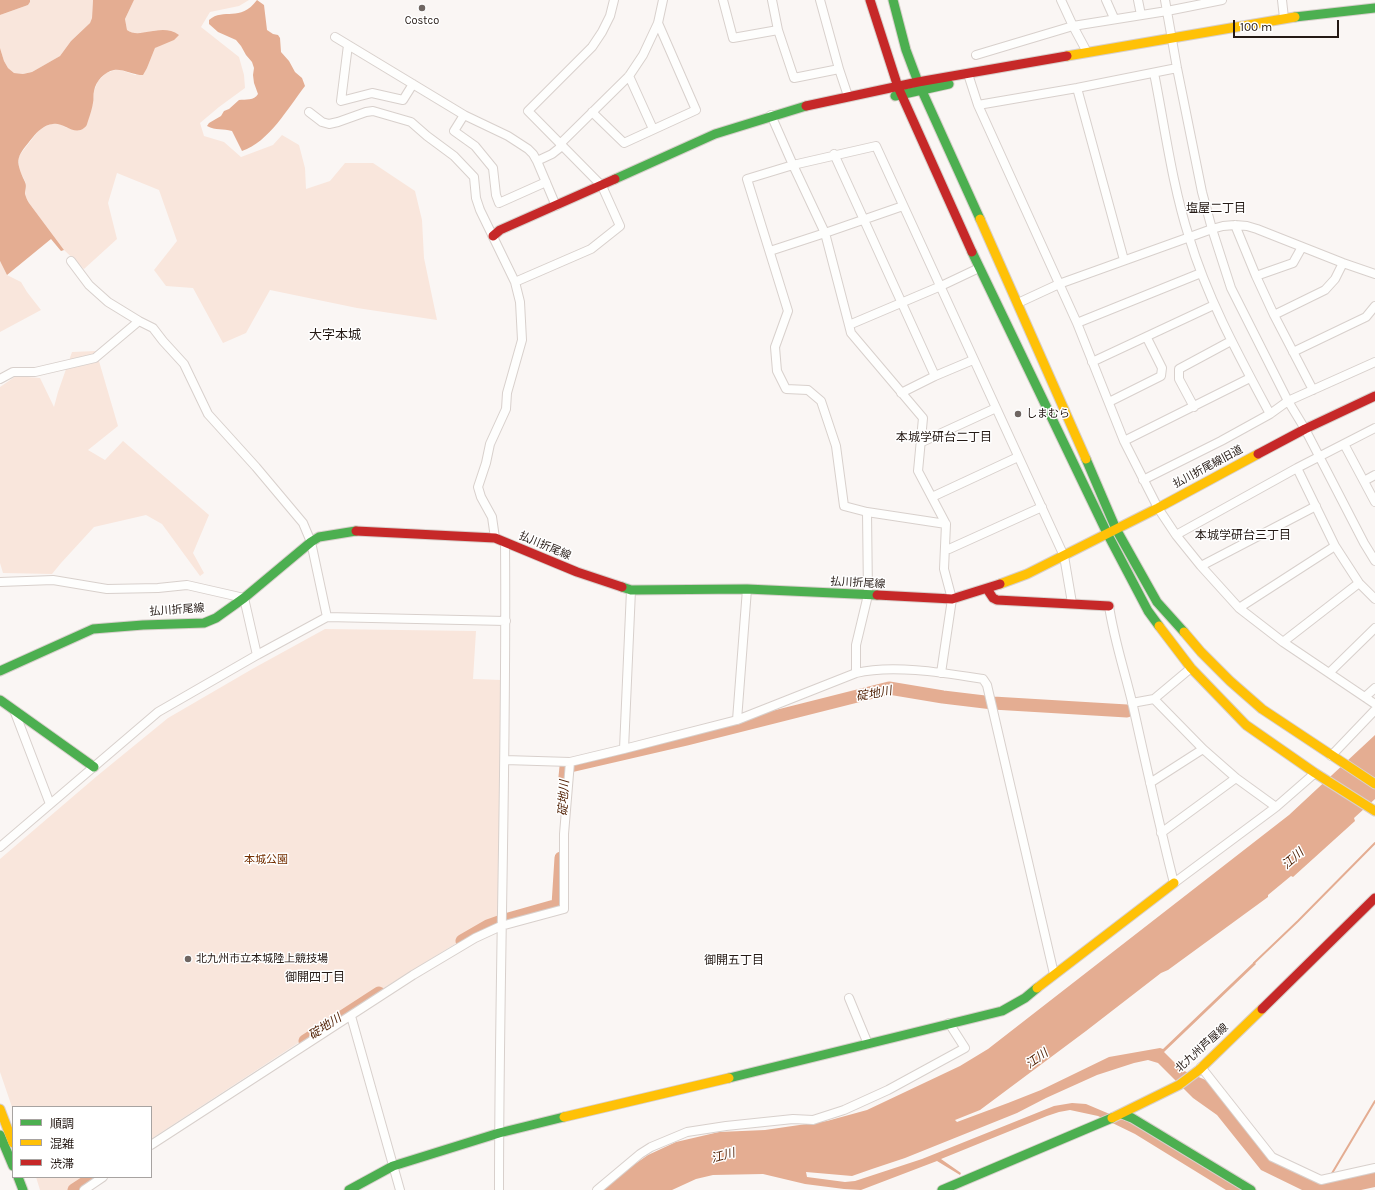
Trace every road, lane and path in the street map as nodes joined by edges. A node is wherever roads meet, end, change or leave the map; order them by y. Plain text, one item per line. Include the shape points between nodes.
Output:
1 (614, 0) edge
2 (663, 0) edge
3 (723, 0) edge
4 (772, 0) edge
5 (820, 0) edge
6 (870, 0) edge
7 (893, 0) edge
8 (1061, 0) edge
9 (1106, 0) edge
10 (1138, 0) edge
11 (1165, 0) edge
12 (1222, 0) edge
13 (1282, 0) edge
14 (1197, 2) edge
15 (1375, 8) edge
16 (1167, 11) junction
17 (1141, 15) junction
18 (1114, 18) junction
19 (1284, 18) junction
20 (658, 23) junction
21 (1072, 26) junction
22 (778, 30) junction
23 (335, 37) dead end
24 (1172, 40) junction
25 (348, 45) junction
26 (1087, 52) junction
27 (976, 55) dead end
28 (1177, 68) junction
29 (840, 69) junction
30 (1154, 73) junction
31 (629, 76) junction
32 (969, 77) junction
33 (413, 84) junction
34 (920, 86) junction
35 (1077, 88) junction
36 (900, 91) junction
37 (848, 96) junction
38 (978, 106) junction
39 (308, 112) dead end
40 (592, 112) junction
41 (464, 115) junction
42 (772, 118) junction
43 (653, 129) junction
44 (561, 145) junction
45 (834, 154) junction
46 (537, 162) junction
47 (793, 165) junction
48 (546, 182) junction
49 (603, 188) junction
50 (556, 206) junction
51 (903, 206) junction
52 (864, 220) junction
53 (1236, 225) junction
54 (1212, 229) junction
55 (826, 233) junction
56 (493, 236) junction
57 (1188, 237) junction
58 (1302, 247) junction
59 (770, 251) junction
60 (1124, 260) junction
61 (71, 261) dead end
62 (1343, 263) junction
63 (979, 268) junction
64 (1201, 273) junction
65 (1375, 274) edge
66 (1256, 276) junction
67 (515, 282) junction
68 (1059, 284) junction
69 (941, 286) junction
70 (902, 303) junction
71 (1018, 303) junction
72 (1214, 305) junction
73 (1375, 306) edge
74 (1274, 315) junction
75 (139, 321) junction
76 (1077, 323) junction
77 (849, 325) junction
78 (1147, 338) junction
79 (1231, 341) junction
80 (1293, 352) junction
81 (973, 360) junction
82 (1092, 362) junction
83 (1375, 362) edge
84 (936, 376) junction
85 (1250, 378) junction
86 (0, 379) edge
87 (1313, 390) junction
88 (901, 393) junction
89 (1375, 396) edge
90 (1288, 401) junction
91 (1109, 402) junction
92 (1194, 406) junction
93 (996, 408) junction
94 (1270, 414) junction
95 (1375, 428) edge
96 (1305, 429) junction
97 (1124, 441) junction
98 (922, 442) junction
99 (1344, 444) junction
100 (1319, 456) junction
101 (1018, 457) junction
102 (1297, 468) junction
103 (1375, 475) edge
104 (1144, 480) junction
105 (1364, 481) junction
106 (932, 497) junction
107 (1375, 502) edge
108 (1316, 506) junction
109 (1042, 507) junction
110 (1158, 508) junction
111 (867, 512) junction
112 (946, 524) junction
113 (1111, 531) junction
114 (1176, 535) junction
115 (496, 538) junction
116 (311, 542) junction
117 (505, 542) junction
118 (1335, 546) junction
119 (945, 548) junction
120 (1064, 556) junction
121 (1375, 561) edge
122 (1201, 566) junction
123 (0, 582) edge
124 (1360, 583) junction
125 (747, 589) junction
126 (987, 589) junction
127 (631, 590) junction
128 (868, 595) junction
129 (244, 598) junction
130 (952, 599) junction
131 (1375, 599) edge
132 (1072, 603) junction
133 (1109, 606) joint
134 (1239, 608) junction
135 (327, 617) junction
136 (506, 621) junction
137 (1375, 628) edge
138 (1283, 642) junction
139 (257, 655) junction
140 (1191, 668) junction
141 (0, 671) edge
142 (856, 673) junction
143 (941, 673) junction
144 (1329, 673) junction
145 (1375, 688) edge
146 (1365, 697) junction
147 (1154, 699) junction
148 (0, 700) edge
149 (1132, 703) junction
150 (1375, 704) edge
151 (14, 710) junction
152 (1375, 710) edge
153 (737, 720) junction
154 (624, 749) junction
155 (1203, 750) junction
156 (1335, 758) junction
157 (505, 760) junction
158 (570, 762) junction
159 (94, 767) junction
160 (1318, 775) junction
161 (1236, 778) junction
162 (1150, 783) junction
163 (1375, 784) edge
164 (50, 804) junction
165 (1276, 807) junction
166 (1375, 811) edge
167 (1161, 833) junction
168 (0, 847) edge
169 (1174, 883) junction
170 (1375, 898) edge
171 (1375, 911) edge
172 (501, 926) junction
173 (1054, 974) junction
174 (849, 998) dead end
175 (351, 1016) junction
176 (949, 1022) junction
177 (868, 1044) junction
178 (1202, 1071) junction
179 (1181, 1088) junction
180 (0, 1109) edge
181 (1122, 1114) junction
182 (1132, 1118) junction
183 (499, 1132) junction
184 (0, 1135) edge
185 (12, 1140) edge
186 (152, 1144) edge
187 (12, 1164) edge
188 (393, 1166) junction
189 (1375, 1168) edge
190 (19, 1178) edge
191 (26, 1178) edge
192 (102, 1178) edge
193 (28, 1189) edge
194 (945, 1189) edge
195 (84, 1190) edge
196 (348, 1190) edge
197 (400, 1190) edge
198 (499, 1190) edge
199 (597, 1190) edge
200 (963, 1190) edge
201 (1251, 1190) edge

1 - 44 street via 605,27 592,47 528,111
2 - 20 street
3 - 22 street via 733,38
4 - 22 street
5 - 29 street
6 - 36 main road
7 - 34 main road via 906,50
8 - 21 street
9 - 18 street
10 - 17 street
11 - 16 street
12 - 14 street
13 - 19 street
14 - 16 street
15 - 19 main road
16 - 17 street
16 - 24 street
17 - 18 street
18 - 21 street
19 - 24 main road
20 - 31 street via 643,55
20 - 43 street via 696,110
21 - 26 street
21 - 27 street
22 - 29 street via 794,78
23 - 25 street
24 - 26 main road
24 - 28 street
24 - 32 main road
25 - 33 street
25 - 33 street via 341,101 372,93 403,100
26 - 32 main road
28 - 30 street
28 - 54 street
29 - 37 street
30 - 35 street
30 - 57 street
31 - 40 street
31 - 43 street
32 - 34 main road
32 - 38 street
33 - 41 street
34 - 36 main road
34 - 71 main road
35 - 38 street
35 - 60 street
36 - 37 main road
36 - 42 main road
36 - 63 main road
37 - 42 main road via 796,108
38 - 68 street
39 - 56 street via 329,124 373,111 411,122 458,159 474,177 476,198
40 - 43 street via 624,143
40 - 44 street
41 - 46 street via 508,136 528,149
41 - 48 street via 454,131 475,146 493,168 499,203
42 - 47 street
42 - 49 main road via 715,134
44 - 46 street via 552,154
44 - 49 street
45 - 47 street
45 - 51 street via 876,146
45 - 52 street
46 - 48 street
47 - 55 street
47 - 59 street via 747,179
48 - 50 street
49 - 50 main road
49 - 56 main road via 502,235
49 - 67 street via 620,226 591,249
50 - 56 main road via 500,230
51 - 52 street
51 - 69 street
52 - 55 street
52 - 70 street
53 - 54 street
53 - 58 street via 1257,229
53 - 66 street
54 - 57 street
54 - 90 street via 1231,288
55 - 59 street
55 - 77 street
56 - 67 street
57 - 60 street
57 - 64 street
58 - 62 street
58 - 66 street via 1293,263
59 - 111 street via 788,311 775,347 776,371 786,389 808,390 820,402 836,446 844,506
60 - 68 street
61 - 75 street via 89,285 108,302
62 - 65 street
62 - 74 street via 1335,279 1325,290
63 - 69 street
63 - 113 main road
64 - 72 street
64 - 76 street
66 - 74 street
67 - 115 street via 520,302 522,340 507,393 506,409 490,444 478,487 492,517
68 - 71 street
68 - 76 street
69 - 70 street
69 - 81 street
70 - 77 street
70 - 84 street
71 - 113 main road
72 - 78 street
72 - 79 street
73 - 80 street via 1366,317
74 - 80 street
75 - 86 street via 95,358 36,372 13,372
75 - 116 street via 153,328 184,364 208,414 303,522
76 - 82 street
77 - 88 street via 852,333
78 - 82 street
78 - 91 street via 1162,368 1161,376
79 - 85 street
79 - 92 street via 1179,369 1179,379
80 - 87 street
81 - 84 street
81 - 93 street
82 - 91 street
83 - 87 street
84 - 88 street
85 - 92 street
85 - 94 street
87 - 90 street
88 - 98 street via 923,418
89 - 96 main road, 払川折尾線旧道
90 - 94 street
90 - 96 street
91 - 97 street
92 - 97 street
93 - 98 street
93 - 101 street
94 - 104 street
95 - 99 street
96 - 100 street
96 - 110 main road, 払川折尾線旧道
97 - 104 street
98 - 106 street via 918,471
99 - 100 street
99 - 105 street
100 - 102 street
100 - 121 street
101 - 106 street
101 - 109 street
102 - 108 street
102 - 114 street
103 - 105 street
104 - 110 street
105 - 107 street
106 - 112 street
108 - 118 street
108 - 122 street
109 - 119 street via 949,549
109 - 120 street
110 - 113 main road, 払川折尾線旧道
110 - 114 street
111 - 112 street
111 - 128 street
112 - 119 street
113 - 120 main road, 払川折尾線旧道
113 - 140 main road via 1148,611
113 - 156 main road via 1157,602 1201,652 1262,709
114 - 122 street
115 - 116 main road, 払川折尾線 via 352,531 320,537
115 - 117 main road, 払川折尾線
116 - 129 main road, 払川折尾線
116 - 135 street
117 - 127 main road, 払川折尾線 via 577,572
117 - 136 street
118 - 124 street
118 - 134 street
119 - 130 street via 944,569
120 - 126 main road, 払川折尾線旧道
120 - 132 street
122 - 134 street
123 - 129 street via 53,580 107,590 187,585
124 - 131 street
124 - 138 street
125 - 127 main road, 払川折尾線
125 - 128 main road, 払川折尾線
125 - 153 street
126 - 130 main road, 払川折尾線
126 - 132 main road via 997,600
127 - 154 street
128 - 130 main road, 払川折尾線
128 - 142 street via 856,645
129 - 139 street
129 - 141 main road, 払川折尾線 via 216,618 204,623 143,624 93,629
130 - 143 street
132 - 133 main road
133 - 149 street
134 - 138 street
135 - 136 street
135 - 139 street
136 - 157 street
137 - 144 street
138 - 144 street
139 - 159 street via 158,712
140 - 147 street
140 - 160 main road via 1246,725
142 - 143 street via 879,668
142 - 153 street
143 - 173 street via 983,679 987,685
144 - 146 street
145 - 146 street
146 - 150 street
147 - 149 street
147 - 155 street
148 - 151 main road
149 - 162 street
151 - 159 main road
151 - 164 street
152 - 156 street
153 - 154 street
154 - 158 street
155 - 161 street
155 - 162 street
156 - 163 main road
157 - 158 street
157 - 172 street
158 - 172 street via 564,834 564,909
159 - 164 street
160 - 165 street
160 - 166 main road
161 - 165 street
161 - 167 street
162 - 167 street
164 - 168 street
165 - 169 street
167 - 169 street
169 - 173 main road
170 - 178 main road, 北九州芦屋線
171 - 178 main road, 北九州芦屋線
172 - 175 street via 475,938 413,975
172 - 183 street
173 - 176 main road via 1025,998 1002,1011
174 - 177 street
175 - 186 street
175 - 188 street
176 - 177 main road
176 - 199 street via 965,1048 888,1090 844,1110 813,1120 793,1119 711,1127 687,1132 640,1154
177 - 183 main road
178 - 179 main road, 北九州芦屋線
178 - 189 street via 1272,1157 1321,1180
179 - 181 main road, 北九州芦屋線
179 - 182 main road, 北九州芦屋線
180 - 185 main road
181 - 182 main road
181 - 194 main road, 北九州芦屋線
182 - 200 main road, 北九州芦屋線
182 - 201 main road
183 - 188 main road
183 - 198 street
184 - 187 main road
188 - 196 main road
188 - 197 street
190 - 193 main road
191 - 193 main road
192 - 195 street

